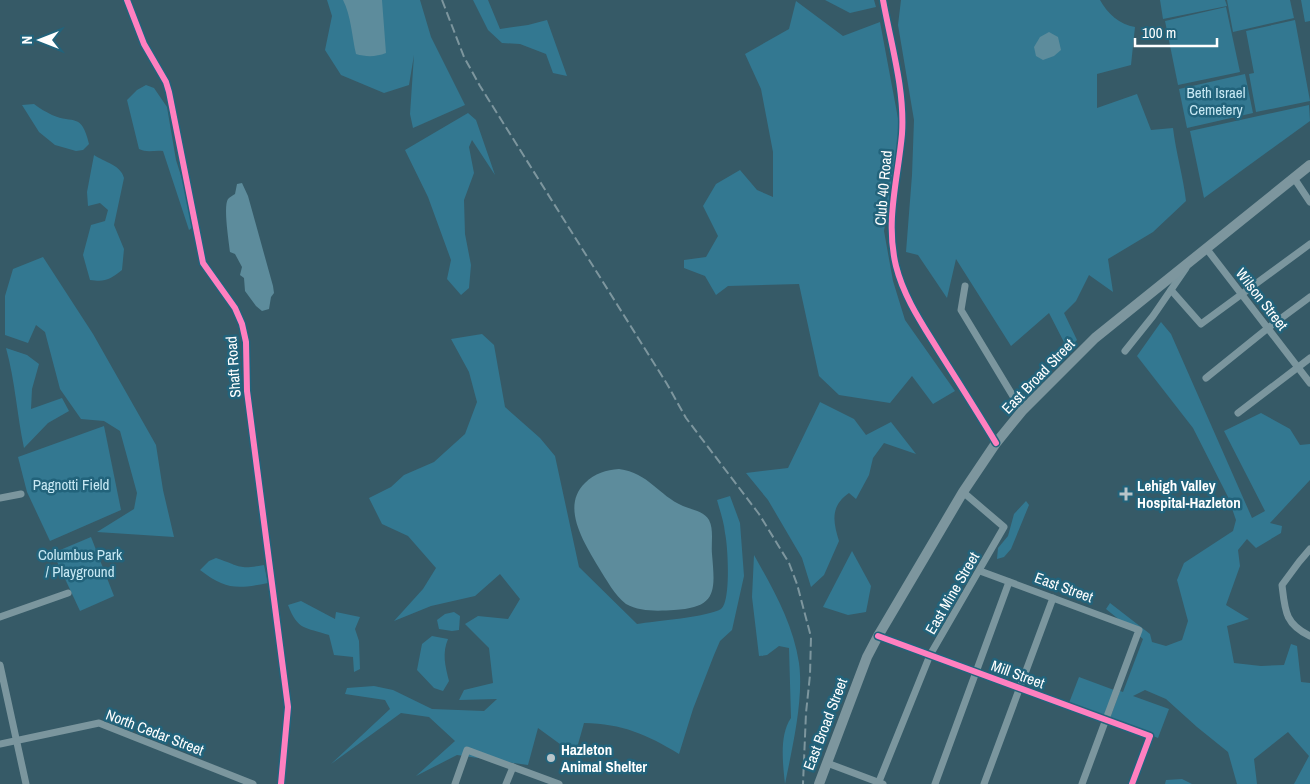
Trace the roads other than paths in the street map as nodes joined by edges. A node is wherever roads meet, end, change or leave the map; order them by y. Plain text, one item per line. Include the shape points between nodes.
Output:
1 (127, 0) edge
2 (883, 0) edge
3 (1310, 165) edge
4 (1294, 178) junction
5 (1310, 202) edge
6 (1310, 244) edge
7 (1206, 248) junction
8 (1193, 258) junction
9 (965, 286) dead end
10 (1171, 290) junction
11 (1241, 296) junction
12 (1310, 297) edge
13 (1268, 328) junction
14 (1125, 351) dead end
15 (1310, 358) edge
16 (1298, 368) junction
17 (1206, 378) dead end
18 (1310, 383) edge
19 (1022, 412) junction
20 (1238, 413) dead end
21 (996, 443) junction
22 (963, 492) junction
23 (21, 494) dead end
24 (0, 498) edge
25 (1310, 549) edge
26 (980, 571) junction
27 (1009, 582) junction
28 (68, 593) dead end
29 (1053, 598) junction
30 (0, 617) edge
31 (878, 636) junction
32 (1310, 636) edge
33 (930, 655) junction
34 (0, 665) edge
35 (976, 672) junction
36 (1020, 688) junction
37 (1106, 720) junction
38 (16, 740) junction
39 (0, 744) edge
40 (827, 763) junction
41 (513, 767) junction
42 (880, 783) edge
43 (26, 784) edge
44 (253, 784) edge
45 (281, 784) edge
46 (455, 784) edge
47 (506, 784) edge
48 (559, 784) edge
49 (819, 784) edge
50 (935, 784) edge
51 (984, 784) edge
52 (1082, 784) edge
53 (1132, 784) edge

1 - 45 street, Shaft Road via 144,44 169,92 203,263 235,308 246,342 247,391 288,707
2 - 21 street, Club 40 Road via 901,103 902,134 891,218 896,267 910,305
3 - 4 highway, East Broad Street
4 - 5 street
4 - 7 highway, East Broad Street
6 - 11 street
7 - 8 highway, East Broad Street
7 - 11 street, Wilson Street
8 - 10 street
8 - 19 highway, East Broad Street via 1095,338
9 - 19 street via 961,310
10 - 11 street via 1201,324
10 - 14 street
11 - 13 street, Wilson Street
12 - 13 street
13 - 16 street, Wilson Street
13 - 17 street
15 - 16 street
16 - 18 street, Wilson Street
16 - 20 street
19 - 21 highway, East Broad Street
21 - 22 highway, East Broad Street
22 - 26 street, East Mine Street via 1004,527
22 - 31 highway, East Broad Street
23 - 24 street
25 - 32 street via 1282,585 1285,613 1296,630
26 - 27 street, East Street
26 - 33 street, East Mine Street
27 - 29 street, East Street
27 - 35 street
28 - 30 street
29 - 36 street
29 - 37 street, East Street via 1139,630
31 - 33 street, Mill Street
31 - 40 highway, East Broad Street
33 - 35 street, Mill Street
33 - 42 street, East Mine Street
34 - 38 street
35 - 36 street, Mill Street
35 - 50 street
36 - 37 street, Mill Street
36 - 51 street
37 - 52 street
37 - 53 street, Mill Street via 1150,736
38 - 39 street, North Cedar Street
38 - 43 street
38 - 44 street, North Cedar Street via 98,723
40 - 42 street
40 - 49 highway, East Broad Street
41 - 46 street via 467,750
41 - 47 street
41 - 48 street

